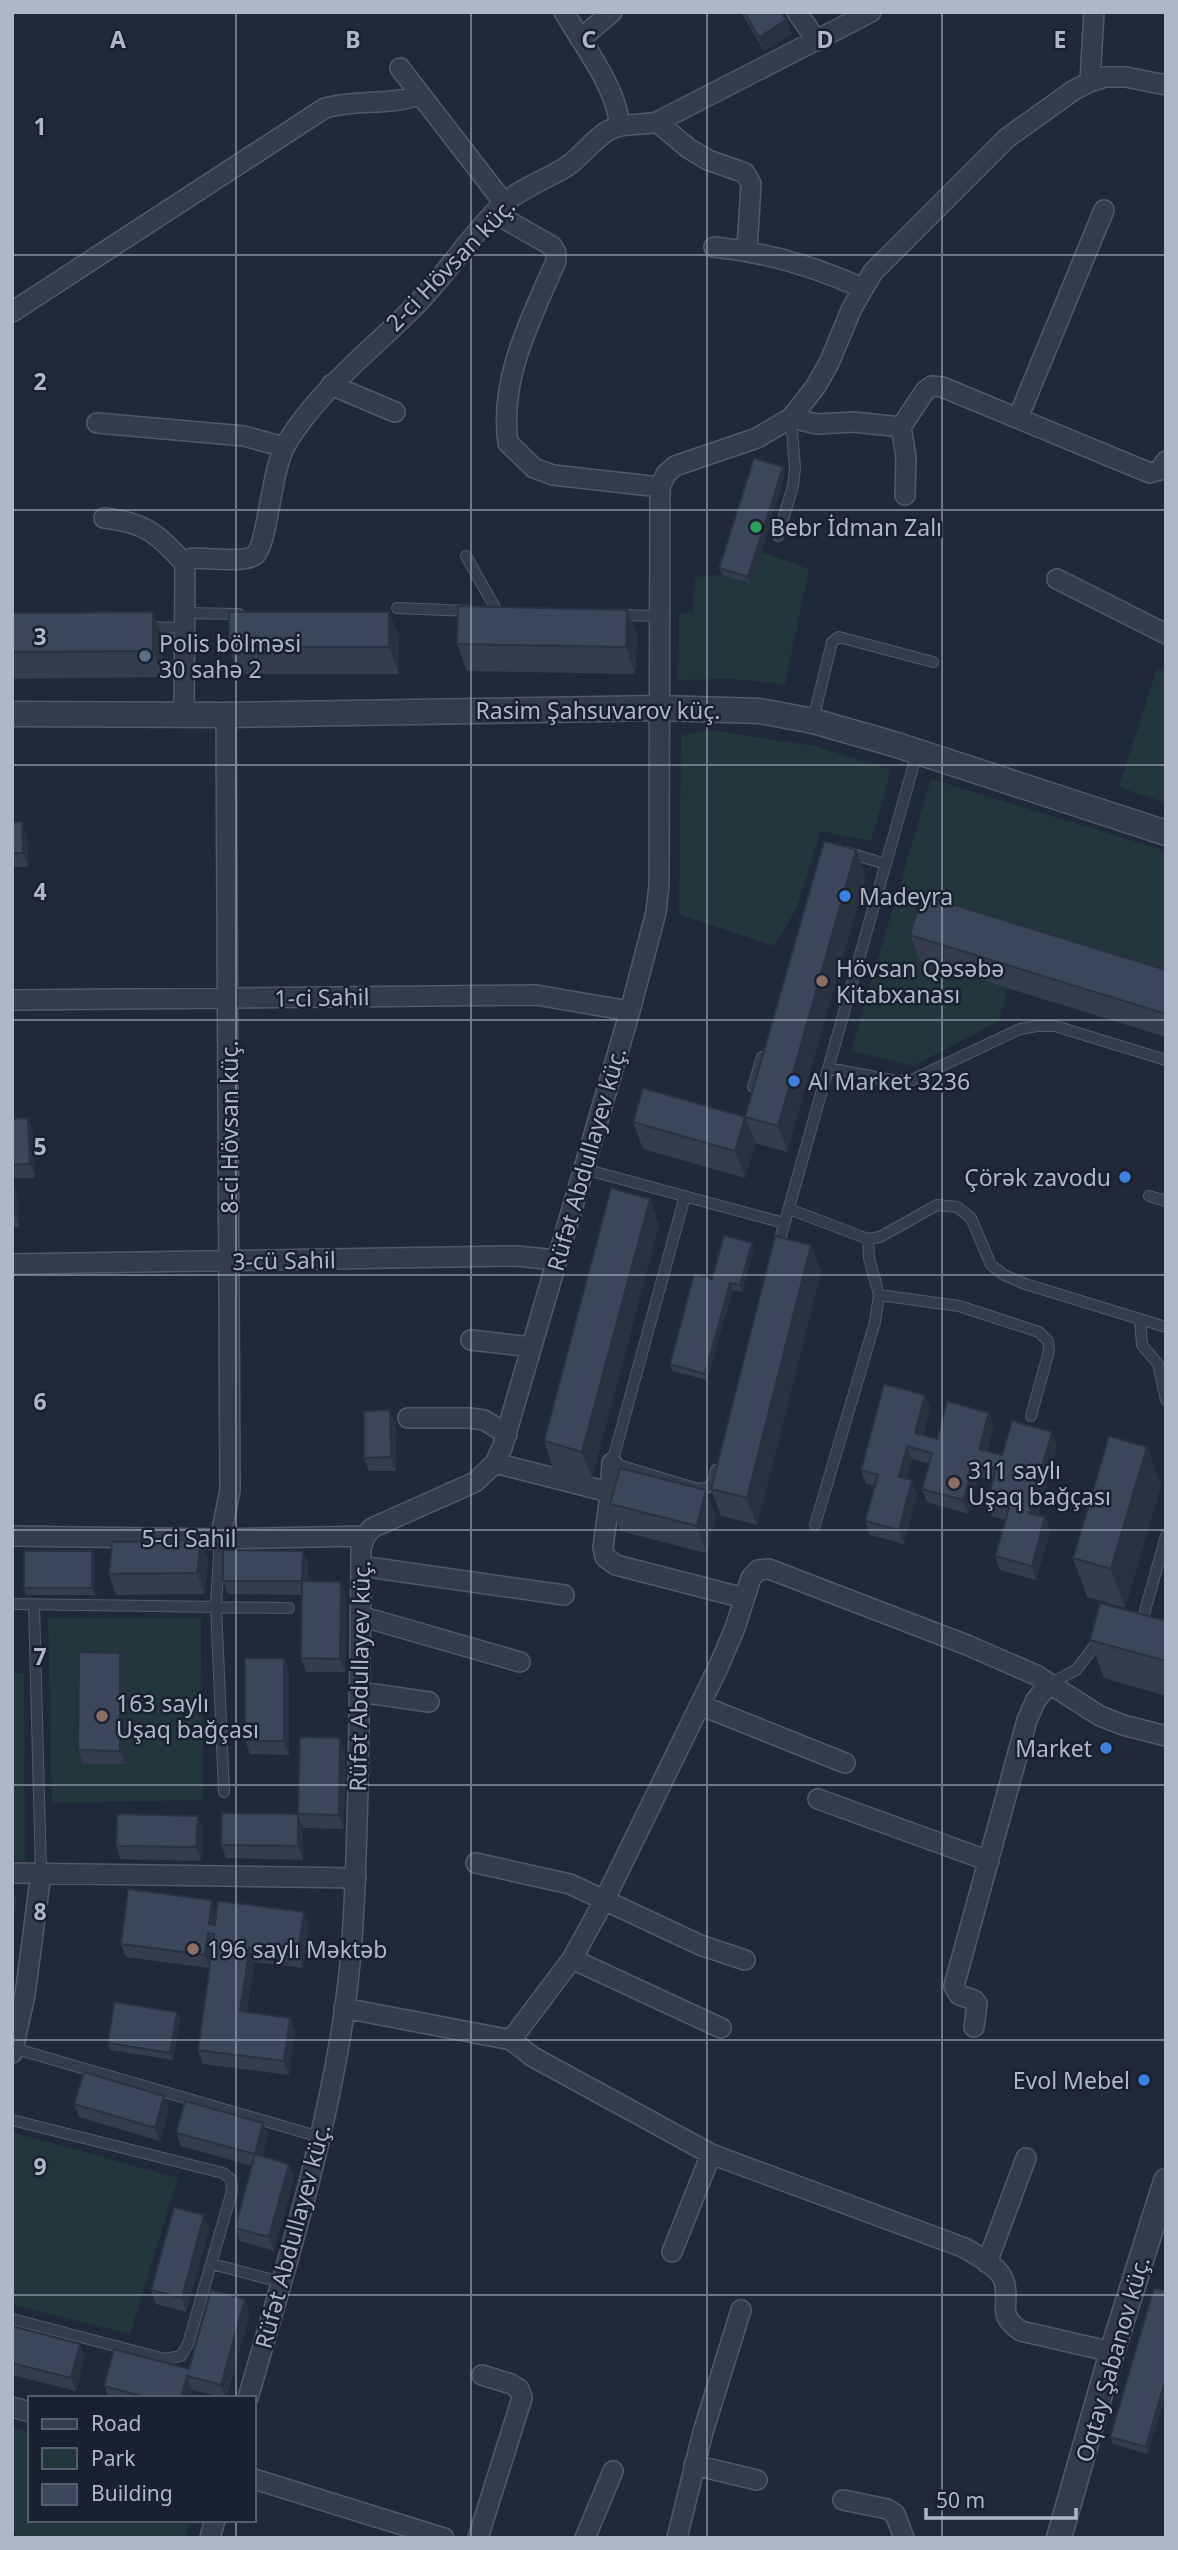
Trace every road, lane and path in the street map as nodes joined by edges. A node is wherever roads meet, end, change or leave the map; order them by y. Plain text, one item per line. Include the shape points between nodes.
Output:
1 (564, 12) edge
2 (612, 12) edge
3 (797, 12) edge
4 (870, 12) edge
5 (1094, 12) edge
6 (580, 39) junction
7 (817, 41) junction
8 (400, 68) dead end
9 (1090, 82) junction
10 (1166, 85) edge
11 (419, 95) junction
12 (657, 122) junction
13 (619, 126) junction
14 (499, 208) junction
15 (1104, 210) dead end
16 (714, 247) dead end
17 (747, 250) junction
18 (862, 288) junction
19 (12, 312) edge
20 (331, 385) junction
21 (395, 412) dead end
22 (791, 418) junction
23 (1018, 418) junction
24 (97, 424) dead end
25 (901, 427) junction
26 (284, 447) junction
27 (1166, 461) edge
28 (660, 487) junction
29 (905, 495) dead end
30 (104, 518) dead end
31 (778, 536) dead end
32 (466, 556) dead end
33 (185, 564) junction
34 (1058, 579) dead end
35 (397, 608) dead end
36 (497, 611) junction
37 (510, 612) edge
38 (252, 615) edge
39 (605, 615) edge
40 (660, 616) junction
41 (184, 620) junction
42 (131, 627) edge
43 (1166, 634) edge
44 (933, 662) dead end
45 (660, 708) junction
46 (12, 714) edge
47 (184, 714) junction
48 (226, 715) junction
49 (813, 721) junction
50 (918, 752) junction
51 (1166, 833) edge
52 (833, 849) edge
53 (886, 864) junction
54 (229, 998) junction
55 (12, 1000) edge
56 (630, 1011) junction
57 (765, 1048) edge
58 (1166, 1060) edge
59 (828, 1069) junction
60 (753, 1087) edge
61 (584, 1169) junction
62 (685, 1196) junction
63 (1149, 1196) dead end
64 (1166, 1201) edge
65 (789, 1209) junction
66 (784, 1223) junction
67 (868, 1239) junction
68 (229, 1260) junction
69 (556, 1260) junction
70 (774, 1262) edge
71 (12, 1264) edge
72 (879, 1295) junction
73 (1140, 1320) junction
74 (1166, 1327) edge
75 (471, 1339) dead end
76 (531, 1347) junction
77 (1166, 1400) edge
78 (1031, 1416) dead end
79 (408, 1418) dead end
80 (507, 1434) junction
81 (720, 1457) edge
82 (495, 1463) junction
83 (612, 1463) junction
84 (610, 1496) junction
85 (815, 1525) dead end
86 (12, 1536) edge
87 (365, 1536) junction
88 (1166, 1536) edge
89 (220, 1539) junction
90 (361, 1566) junction
91 (564, 1595) dead end
92 (744, 1598) junction
93 (12, 1604) edge
94 (34, 1604) junction
95 (216, 1605) junction
96 (289, 1608) dead end
97 (360, 1616) junction
98 (1129, 1623) edge
99 (1141, 1625) junction
100 (1153, 1629) edge
101 (1104, 1633) edge
102 (520, 1662) dead end
103 (1049, 1684) junction
104 (359, 1692) junction
105 (429, 1702) dead end
106 (700, 1705) junction
107 (1166, 1736) edge
108 (845, 1763) dead end
109 (224, 1792) dead end
110 (818, 1799) dead end
111 (989, 1861) junction
112 (476, 1863) dead end
113 (12, 1873) edge
114 (41, 1873) junction
115 (356, 1878) junction
116 (605, 1899) junction
117 (572, 1959) junction
118 (745, 1960) dead end
119 (344, 2008) junction
120 (974, 2026) dead end
121 (721, 2028) dead end
122 (512, 2040) junction
123 (13, 2049) edge
124 (12, 2120) edge
125 (320, 2137) junction
126 (711, 2154) junction
127 (1026, 2158) dead end
128 (1166, 2181) edge
129 (672, 2252) dead end
130 (987, 2263) junction
131 (212, 2264) junction
132 (281, 2282) junction
133 (741, 2310) dead end
134 (12, 2319) edge
135 (1112, 2351) junction
136 (482, 2375) dead end
137 (249, 2396) edge
138 (694, 2465) junction
139 (613, 2471) dead end
140 (256, 2480) edge
141 (757, 2480) dead end
142 (843, 2500) dead end
143 (444, 2538) edge
144 (478, 2538) edge
145 (585, 2538) edge
146 (677, 2538) edge
147 (904, 2538) edge
148 (1059, 2538) edge

1 - 6 street
2 - 6 street
3 - 7 street
4 - 7 street
5 - 9 street
6 - 13 street via 613,95
7 - 12 street
8 - 11 street
9 - 10 street via 1126,77
9 - 18 street via 1018,130 983,160
11 - 14 street
11 - 19 street via 325,108
12 - 13 street
12 - 17 street via 688,148 745,173 751,184
13 - 14 street, 2-ci Hövsan küç. via 605,132 564,168
14 - 20 street, 2-ci Hövsan küç. via 426,295
14 - 28 street via 556,253 520,344 507,400 508,443 534,468 553,475
15 - 23 street
16 - 17 street
17 - 18 street via 831,274
18 - 22 street via 829,363
20 - 21 street
20 - 26 street, 2-ci Hövsan küç.
22 - 25 street via 817,424
22 - 28 street via 757,438 675,466
22 - 31 lane via 794,477
23 - 25 street via 932,386
23 - 27 street via 1150,473 1160,470
24 - 26 street via 244,436
25 - 29 street
26 - 33 street, 2-ci Hövsan küç. via 256,554 246,559 192,558
28 - 40 street, Rüfət Abdullayev küç.
30 - 33 street via 138,524 165,542
32 - 36 lane
33 - 41 street
34 - 43 street
35 - 36 lane
36 - 37 lane
38 - 41 lane
39 - 40 lane
40 - 45 street, Rüfət Abdullayev küç.
41 - 42 lane
41 - 47 street
44 - 49 lane via 839,637 832,642
45 - 48 street, Rasim Şahsuvarov küç.
45 - 49 street, Rasim Şahsuvarov küç. via 760,711
45 - 56 street, Rüfət Abdullayev küç. via 659,885
46 - 47 street, Rasim Şahsuvarov küç.
47 - 48 street, Rasim Şahsuvarov küç.
48 - 54 street, 8-ci Hövsan küç.
49 - 50 street, Rasim Şahsuvarov küç.
50 - 51 street, Rasim Şahsuvarov küç.
50 - 53 lane
52 - 53 lane
53 - 59 lane
54 - 55 street, 1-ci Sahil
54 - 56 street, 1-ci Sahil via 536,995
54 - 68 street, 8-ci Hövsan küç.
56 - 61 street, Rüfət Abdullayev küç.
57 - 60 lane
58 - 59 lane via 1055,1026 1037,1026 1020,1029 912,1080
59 - 65 lane
61 - 62 lane
61 - 69 street, Rüfət Abdullayev küç.
62 - 66 lane
62 - 83 lane
63 - 64 lane
65 - 66 lane
65 - 67 lane
66 - 70 lane
67 - 72 lane
67 - 73 lane via 880,1237 937,1205 957,1208 971,1218 991,1265 1004,1275
68 - 69 street, 3-cü Sahil via 517,1256
68 - 71 street, 3-cü Sahil
68 - 89 street, 8-ci Hövsan küç. via 230,1490
69 - 76 street, Rüfət Abdullayev küç.
72 - 78 lane via 959,1306 1039,1332 1048,1340 1049,1351
72 - 85 lane
73 - 74 lane
73 - 77 lane via 1142,1345 1158,1364
75 - 76 street
76 - 80 street, Rüfət Abdullayev küç.
79 - 80 street via 484,1420
80 - 82 street, Rüfət Abdullayev küç.
81 - 83 lane via 713,1482 698,1489
82 - 84 street
82 - 87 street, Rüfət Abdullayev küç. via 475,1482 384,1521
83 - 84 street
84 - 92 street via 605,1557 616,1565
86 - 89 street, 5-ci Sahil
87 - 89 street, 5-ci Sahil
87 - 90 street, Rüfət Abdullayev küç.
88 - 99 lane
89 - 95 lane
90 - 91 street
90 - 97 street, Rüfət Abdullayev küç.
92 - 103 street via 751,1578 758,1570 769,1569 967,1645
92 - 106 street
93 - 94 lane
94 - 95 lane
94 - 114 lane
95 - 96 lane
95 - 109 lane
97 - 102 street
97 - 104 street, Rüfət Abdullayev küç.
98 - 99 lane
99 - 100 lane
101 - 103 lane via 1076,1670
103 - 107 street via 1100,1716
103 - 111 street via 1027,1720
104 - 105 street
104 - 115 street, Rüfət Abdullayev küç.
106 - 108 street
106 - 116 street
110 - 111 street
111 - 120 street via 954,1986 959,1995 977,2004
112 - 116 street via 570,1884
113 - 114 street
114 - 115 street
114 - 123 street via 26,1995
115 - 119 street, Rüfət Abdullayev küç.
116 - 117 street
116 - 118 street via 700,1945
117 - 121 street
117 - 122 street
119 - 122 street
119 - 125 street, Rüfət Abdullayev küç.
122 - 126 street via 533,2057
123 - 125 lane
124 - 131 lane via 223,2173 231,2179 232,2191
125 - 132 street, Rüfət Abdullayev küç.
126 - 129 street
126 - 130 street via 965,2248
127 - 130 street
128 - 135 street, Oqtay Şabanov küç.
130 - 135 street via 1004,2283 1005,2316 1021,2332
131 - 132 lane
131 - 134 lane via 181,2356 165,2359
132 - 137 street, Rüfət Abdullayev küç.
133 - 138 street
135 - 148 street, Oqtay Şabanov küç.
136 - 144 street via 511,2384 522,2399
138 - 141 street
138 - 146 street
139 - 145 street
140 - 143 street
142 - 147 street via 887,2509 895,2514

